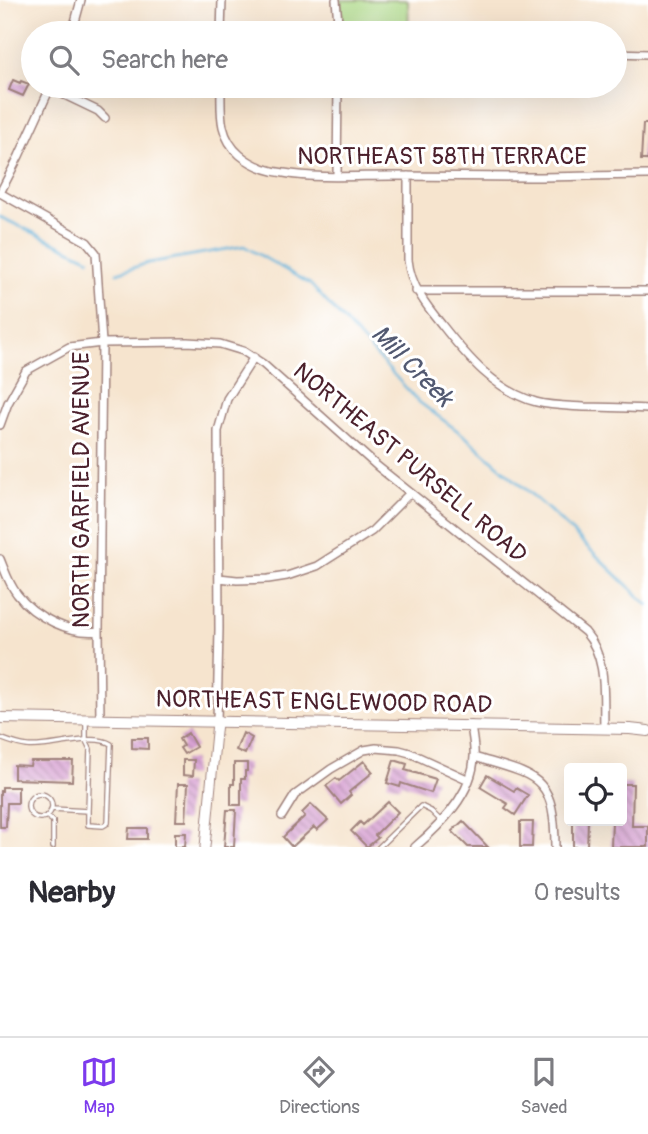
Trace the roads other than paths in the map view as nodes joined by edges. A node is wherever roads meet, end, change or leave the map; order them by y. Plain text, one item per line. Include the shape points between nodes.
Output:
1 (81, 0) edge
2 (222, 0) edge
3 (336, 0) edge
4 (75, 21) edge
5 (221, 21) edge
6 (338, 21) edge
7 (627, 53) edge
8 (648, 54) edge
9 (46, 98) edge
10 (73, 98) edge
11 (221, 98) edge
12 (338, 98) edge
13 (105, 118) dead end
14 (337, 176) junction
15 (408, 176) junction
16 (648, 176) edge
17 (0, 193) edge
18 (648, 290) edge
19 (416, 291) junction
20 (102, 343) junction
21 (254, 357) junction
22 (648, 409) edge
23 (0, 425) edge
24 (410, 493) junction
25 (0, 559) edge
26 (219, 578) junction
27 (99, 631) junction
28 (0, 718) edge
29 (86, 719) junction
30 (100, 720) junction
31 (217, 722) junction
32 (471, 725) junction
33 (604, 728) junction
34 (648, 731) edge
35 (0, 738) edge
36 (86, 741) junction
37 (474, 757) junction
38 (468, 780) junction
39 (52, 809) junction
40 (88, 811) junction
41 (46, 816) junction
42 (282, 816) dead end
43 (442, 821) junction
44 (53, 847) edge
45 (205, 847) edge
46 (379, 847) edge
47 (415, 847) edge
48 (555, 847) edge

1 - 4 street
2 - 5 street
3 - 6 street
7 - 8 street
9 - 17 street
10 - 13 street
11 - 14 street, NORTHEAST 58TH TERRACE via 222,129 232,147 248,160 276,172
12 - 14 street
14 - 15 street, NORTHEAST 58TH TERRACE
15 - 16 street, NORTHEAST 58TH TERRACE
15 - 19 street via 408,260
17 - 20 street, NORTH GARFIELD AVENUE via 87,242 96,253
18 - 19 street
19 - 22 street via 457,344 513,393 547,405
20 - 21 street, NORTHEAST PURSELL ROAD via 220,344
20 - 23 street, NORTHEAST PURSELL ROAD via 69,347 26,371
20 - 27 street, NORTH GARFIELD AVENUE
21 - 24 street, NORTHEAST PURSELL ROAD
21 - 26 street via 227,399 218,431
24 - 26 street via 372,531 317,566 268,579
24 - 33 street, NORTHEAST PURSELL ROAD via 590,639 601,666
25 - 27 street via 16,593 38,613 69,628
26 - 31 street
27 - 30 street, NORTH GARFIELD AVENUE
28 - 29 main road, NORTHEAST ENGLEWOOD ROAD
29 - 30 main road, NORTHEAST ENGLEWOOD ROAD
29 - 36 lane
30 - 31 main road, NORTHEAST ENGLEWOOD ROAD
31 - 32 main road, NORTHEAST ENGLEWOOD ROAD
31 - 45 street
32 - 33 main road, NORTHEAST ENGLEWOOD ROAD
32 - 37 street
33 - 34 main road, NORTHEAST ENGLEWOOD ROAD
35 - 36 lane via 26,746
36 - 40 lane via 90,749
36 - 40 lane via 111,744 108,823 88,825
37 - 38 street
37 - 48 street via 537,780 550,796
38 - 42 street via 410,753 364,750 295,795
38 - 43 street
39 - 40 lane
39 - 41 lane
39 - 41 lane via 44,794 30,799 32,813
41 - 44 lane via 53,821
43 - 46 lane via 421,806
43 - 47 street

